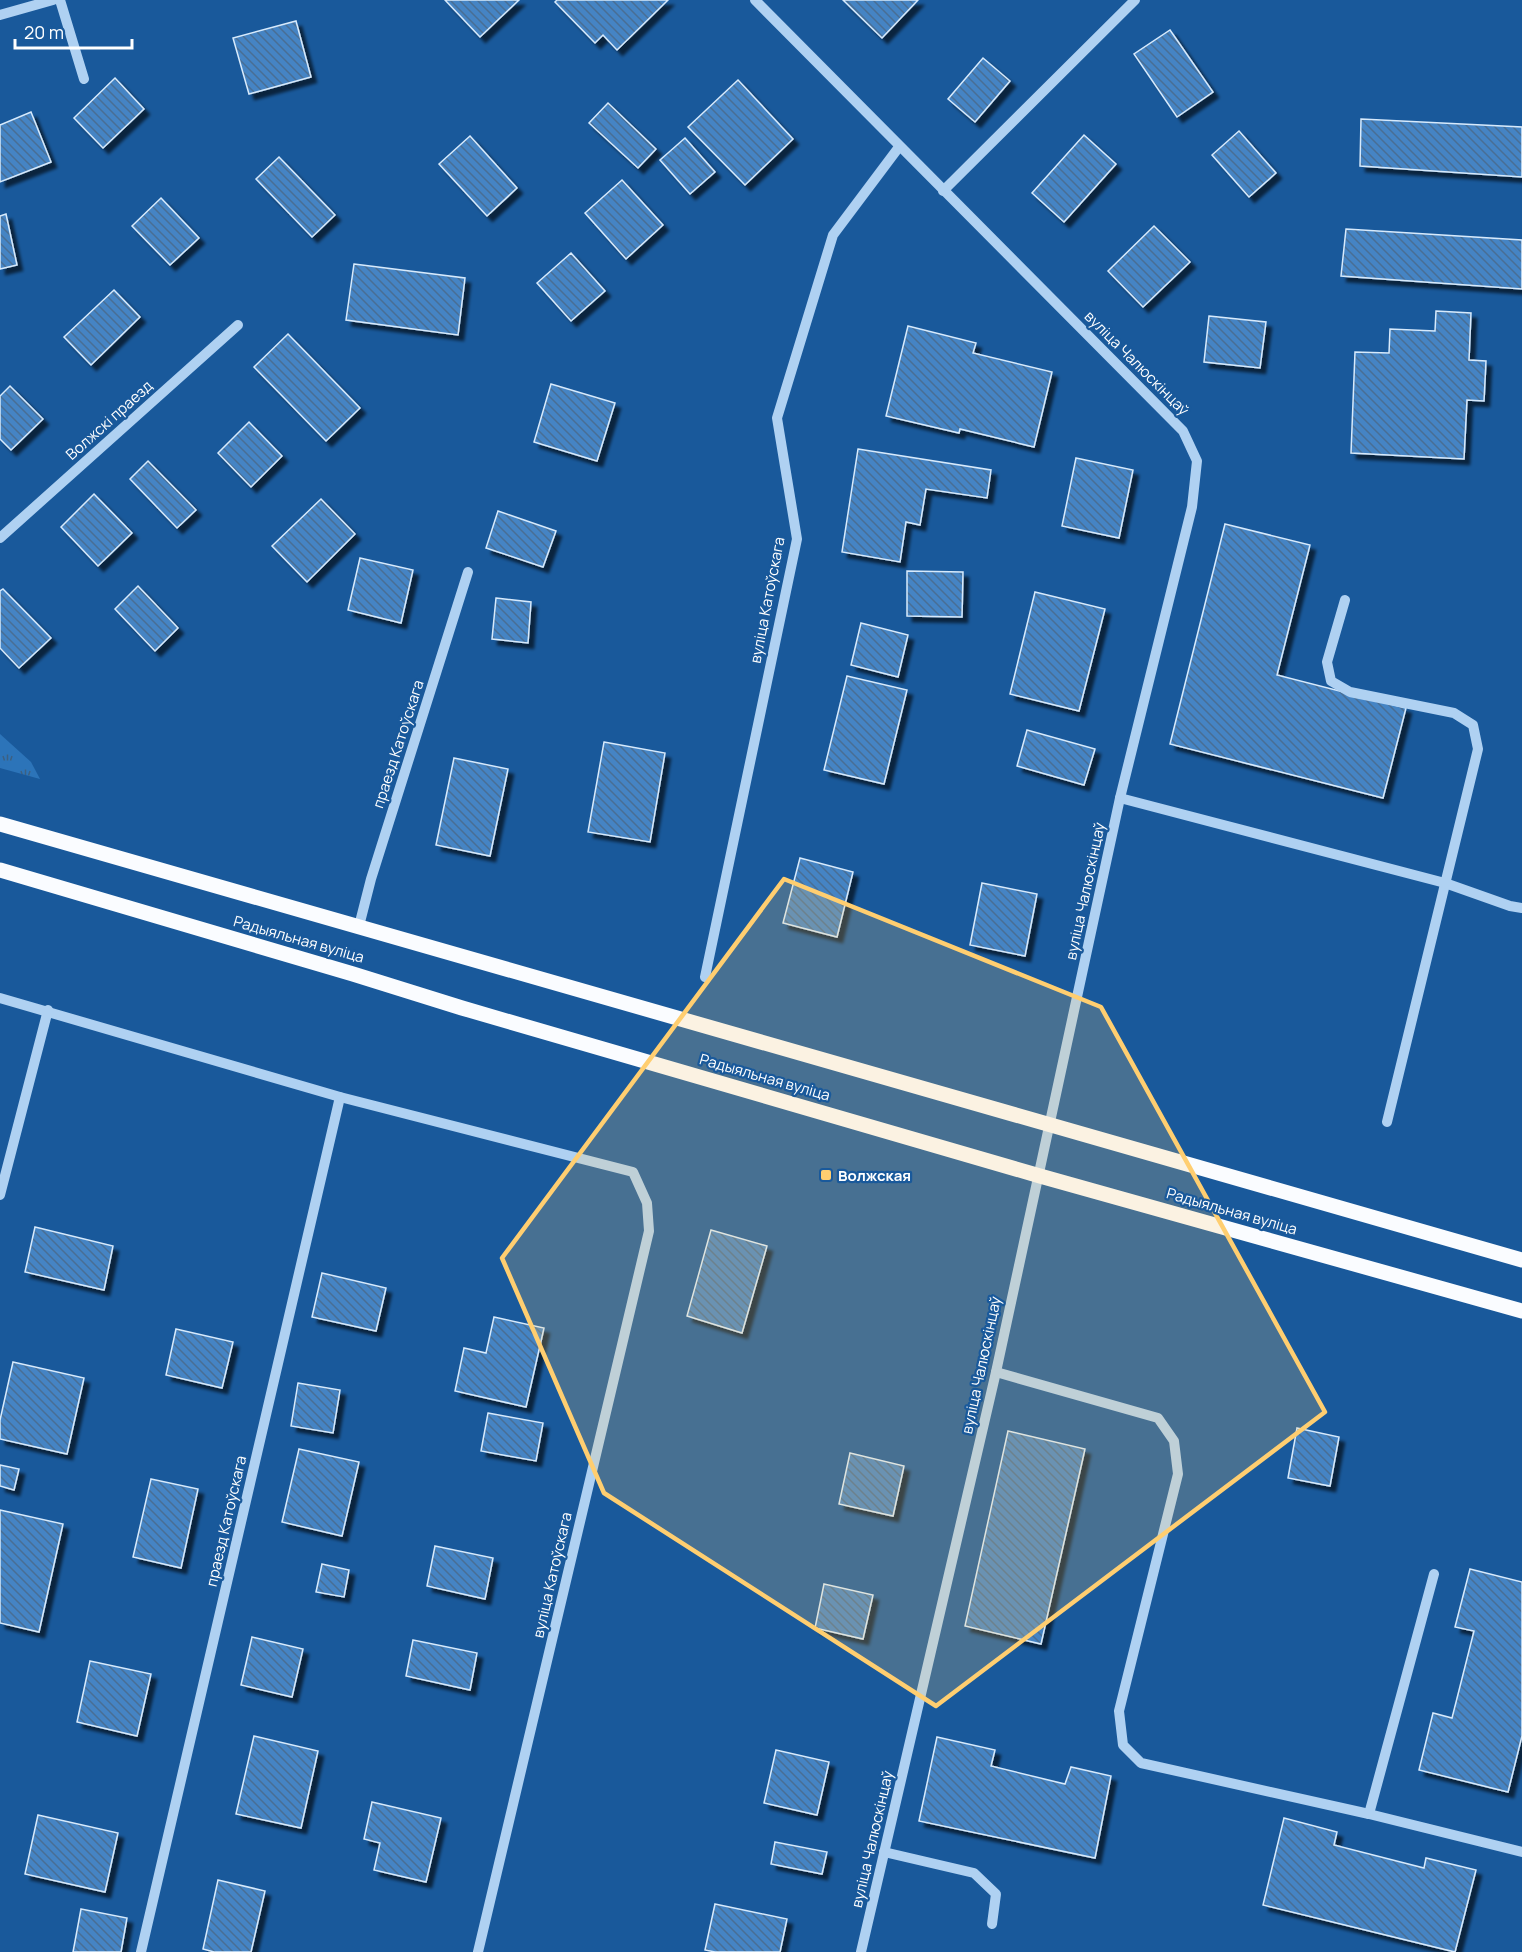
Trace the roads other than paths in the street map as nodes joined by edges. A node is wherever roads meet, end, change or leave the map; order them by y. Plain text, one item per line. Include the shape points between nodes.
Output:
1 (53, 0) edge
2 (60, 0) edge
3 (755, 0) edge
4 (1135, 0) edge
5 (0, 15) edge
6 (84, 79) dead end
7 (899, 147) junction
8 (943, 190) junction
9 (238, 325) dead end
10 (0, 538) edge
11 (468, 572) dead end
12 (1345, 600) dead end
13 (1120, 798) junction
14 (0, 824) edge
15 (0, 870) edge
16 (1444, 883) junction
17 (1522, 908) edge
18 (359, 926) junction
19 (705, 976) dead end
20 (0, 998) edge
21 (48, 1010) junction
22 (340, 1097) junction
23 (1387, 1122) dead end
24 (1051, 1124) junction
25 (1040, 1176) junction
26 (0, 1195) edge
27 (1522, 1260) edge
28 (1522, 1311) edge
29 (996, 1372) junction
30 (1434, 1574) dead end
31 (1369, 1814) junction
32 (884, 1852) junction
33 (1522, 1852) edge
34 (992, 1924) dead end
35 (141, 1952) edge
36 (478, 1952) edge
37 (861, 1952) edge

1 - 5 street
2 - 6 street
3 - 7 street, вуліца Чалюскінцаў
4 - 8 street
7 - 8 street, вуліца Чалюскінцаў
7 - 19 street, вуліца Катоўскага via 833,235 777,418 797,539
8 - 13 street, вуліца Чалюскінцаў via 1183,431 1197,461 1192,507
9 - 10 street, Волжскі праезд
11 - 18 street, праезд Катоўскага
12 - 16 street via 1327,662 1331,681 1350,692 1454,713 1473,726 1478,749
13 - 16 street
13 - 24 street, вуліца Чалюскінцаў
14 - 18 main road, Радыяльная вуліца
15 - 25 main road, Радыяльная вуліца
16 - 17 street
16 - 23 street
18 - 24 main road, Радыяльная вуліца
20 - 21 street
21 - 22 street
21 - 26 street
22 - 35 street, праезд Катоўскага
22 - 36 street, вуліца Катоўскага via 633,1172 647,1203 649,1231
24 - 25 street, вуліца Чалюскінцаў
24 - 27 main road, Радыяльная вуліца
25 - 28 main road, Радыяльная вуліца
25 - 29 street, вуліца Чалюскінцаў
29 - 31 street via 1158,1418 1174,1441 1178,1474 1119,1712 1123,1745 1141,1763
29 - 32 street, вуліца Чалюскінцаў
30 - 31 street
31 - 33 street
32 - 34 street via 974,1873 996,1894
32 - 37 street, вуліца Чалюскінцаў

